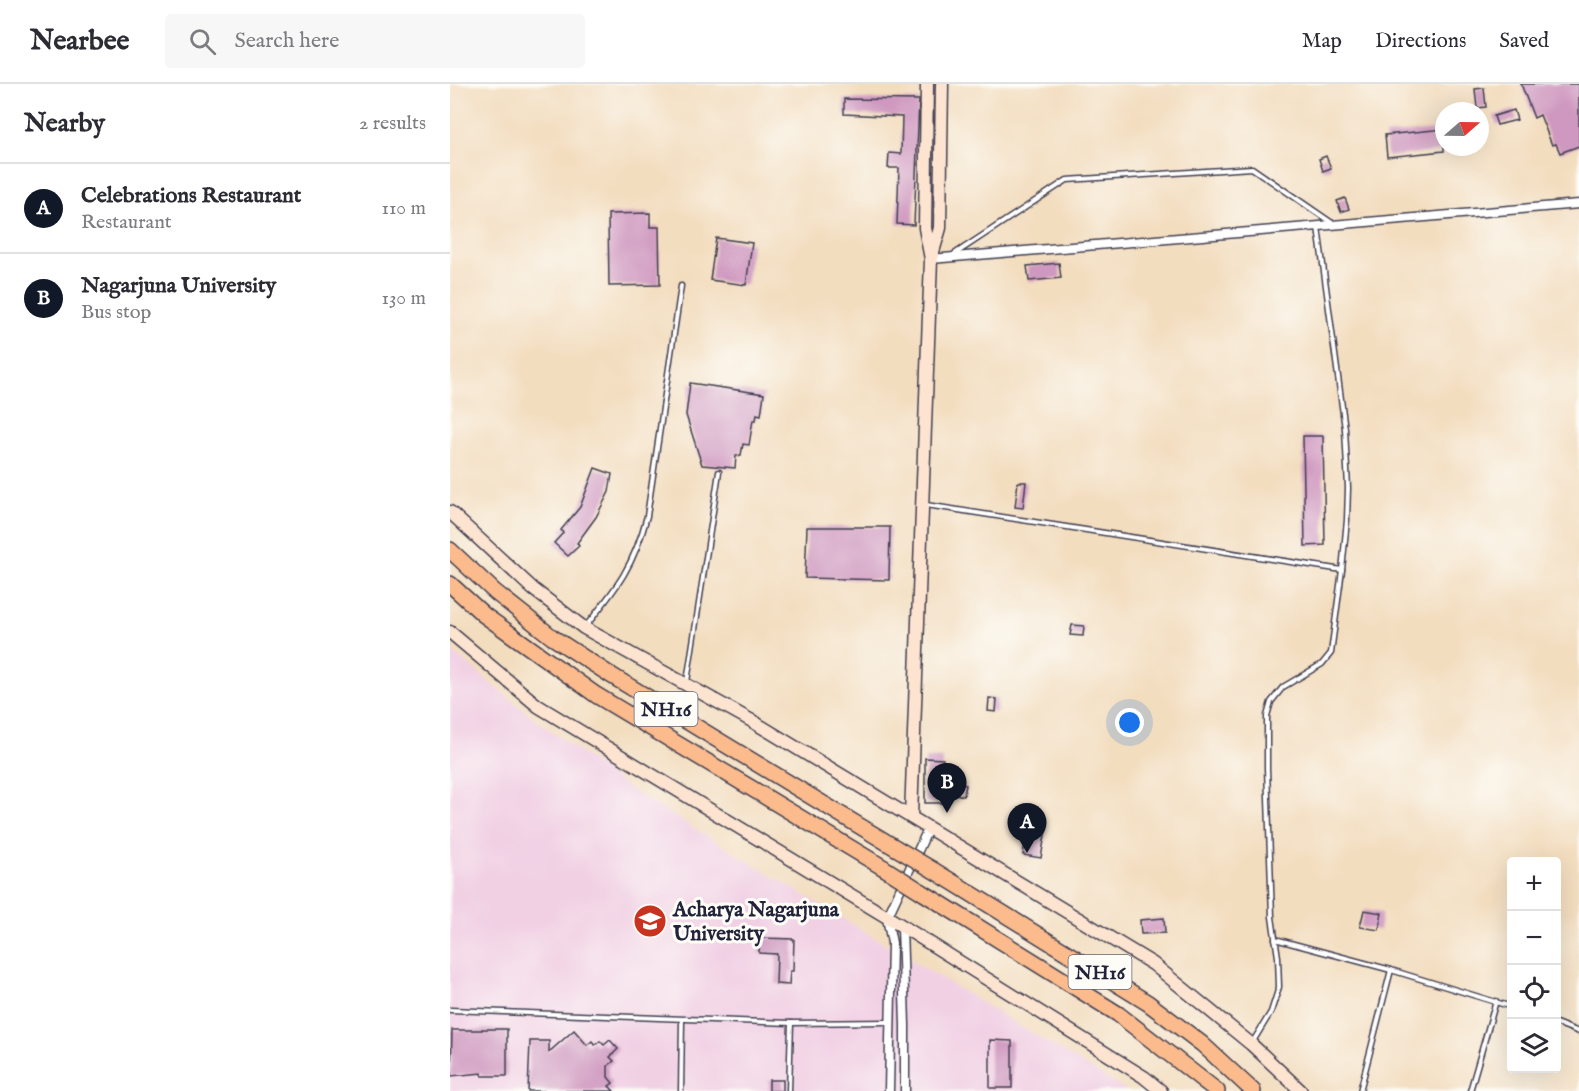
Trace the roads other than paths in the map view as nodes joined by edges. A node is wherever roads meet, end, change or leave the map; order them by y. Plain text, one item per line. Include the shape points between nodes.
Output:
1 (927, 84) edge
2 (942, 84) edge
3 (1579, 204) edge
4 (1335, 225) junction
5 (1317, 226) junction
6 (950, 258) junction
7 (931, 259) junction
8 (681, 286) dead end
9 (719, 472) dead end
10 (922, 504) junction
11 (450, 512) edge
12 (450, 550) edge
13 (1342, 570) junction
14 (450, 584) edge
15 (584, 628) junction
16 (450, 632) edge
17 (687, 684) junction
18 (911, 817) junction
19 (928, 827) junction
20 (887, 918) junction
21 (902, 926) junction
22 (1275, 939) junction
23 (1391, 970) junction
24 (1496, 1001) junction
25 (1507, 1005) edge
26 (450, 1010) edge
27 (682, 1020) junction
28 (889, 1022) junction
29 (791, 1023) junction
30 (1561, 1025) edge
31 (1579, 1032) edge
32 (1251, 1044) junction
33 (681, 1091) edge
34 (789, 1091) edge
35 (889, 1091) edge
36 (904, 1091) edge
37 (1161, 1091) edge
38 (1217, 1091) edge
39 (1253, 1091) edge
40 (1301, 1091) edge
41 (1360, 1091) edge
42 (1470, 1091) edge

1 - 7 main road via 925,228
2 - 7 main road via 940,228
3 - 4 street
4 - 5 street
4 - 6 lane via 1252,168 1067,180
5 - 6 street
5 - 13 lane via 1345,429 1348,488
6 - 7 street
7 - 10 main road
8 - 15 lane via 640,545 619,585
9 - 17 lane
10 - 13 lane
10 - 18 main road
11 - 15 main road via 533,589
12 - 39 highway, NH16, bridge via 552,637 1148,1003 1202,1044
13 - 22 lane via 1331,653 1322,664 1277,693 1267,716
14 - 38 highway, NH16, bridge via 484,615 597,695 1118,1014
15 - 17 main road
16 - 20 main road via 538,706
17 - 18 main road
18 - 19 main road
19 - 20 street
19 - 32 main road via 1153,964
20 - 21 main road
20 - 28 street via 892,943
21 - 36 street
21 - 37 main road
22 - 23 lane
22 - 32 lane via 1277,998
23 - 24 lane
23 - 41 lane
24 - 25 lane
24 - 42 lane
26 - 27 lane
27 - 29 lane
27 - 33 lane
28 - 29 lane
28 - 35 street
29 - 34 lane
30 - 31 lane
32 - 40 main road

